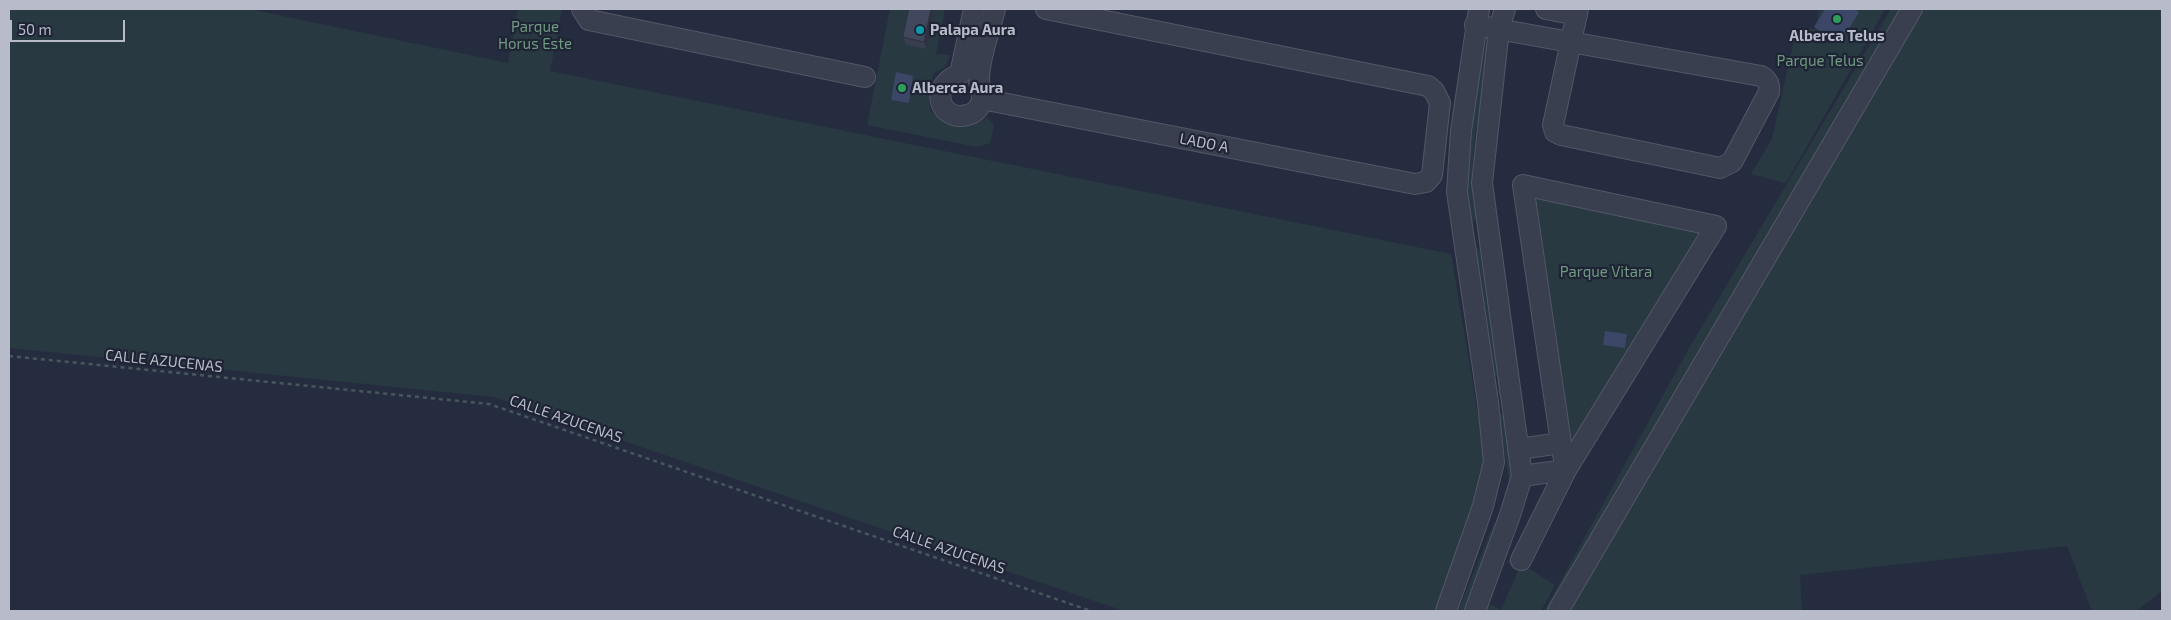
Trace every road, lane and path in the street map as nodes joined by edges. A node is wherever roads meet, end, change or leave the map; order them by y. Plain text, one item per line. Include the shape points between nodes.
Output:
1 (582, 9) edge
2 (974, 9) edge
3 (994, 9) edge
4 (1046, 9) edge
5 (1504, 9) edge
6 (1546, 9) edge
7 (1912, 9) edge
8 (1578, 12) edge
9 (1477, 17) edge
10 (1499, 29) junction
11 (1571, 42) junction
12 (865, 77) dead end
13 (982, 100) junction
14 (1488, 226) junction
15 (1462, 230) junction
16 (9, 356) edge
17 (1561, 443) junction
18 (1519, 449) junction
19 (1566, 470) junction
20 (1522, 476) junction
21 (1483, 506) junction
22 (1510, 515) junction
23 (1521, 560) dead end
24 (1091, 611) edge
25 (1446, 611) edge
26 (1475, 611) edge
27 (1558, 611) edge

1 - 12 street via 589,20
2 - 13 street via 960,74 945,82 940,94 945,109 959,116 976,111
3 - 13 street via 979,78
4 - 13 street, LADO A via 1428,86 1434,90 1440,103 1432,174 1426,182 1416,184
5 - 10 street
6 - 8 street
7 - 27 street
8 - 11 street
9 - 10 street
9 - 15 street via 1461,131 1457,192
10 - 11 street
10 - 14 street via 1482,176
11 - 11 street via 1761,76 1768,82 1769,92 1735,157 1724,168 1561,136 1553,125
14 - 15 street
14 - 18 street
15 - 21 street via 1494,453
16 - 24 path, CALLE AZUCENAS via 489,404
17 - 18 street
17 - 19 street
17 - 19 street via 1523,185 1716,226
18 - 20 street
19 - 20 street
19 - 23 street
20 - 22 street
21 - 22 street
21 - 25 street
22 - 26 street

